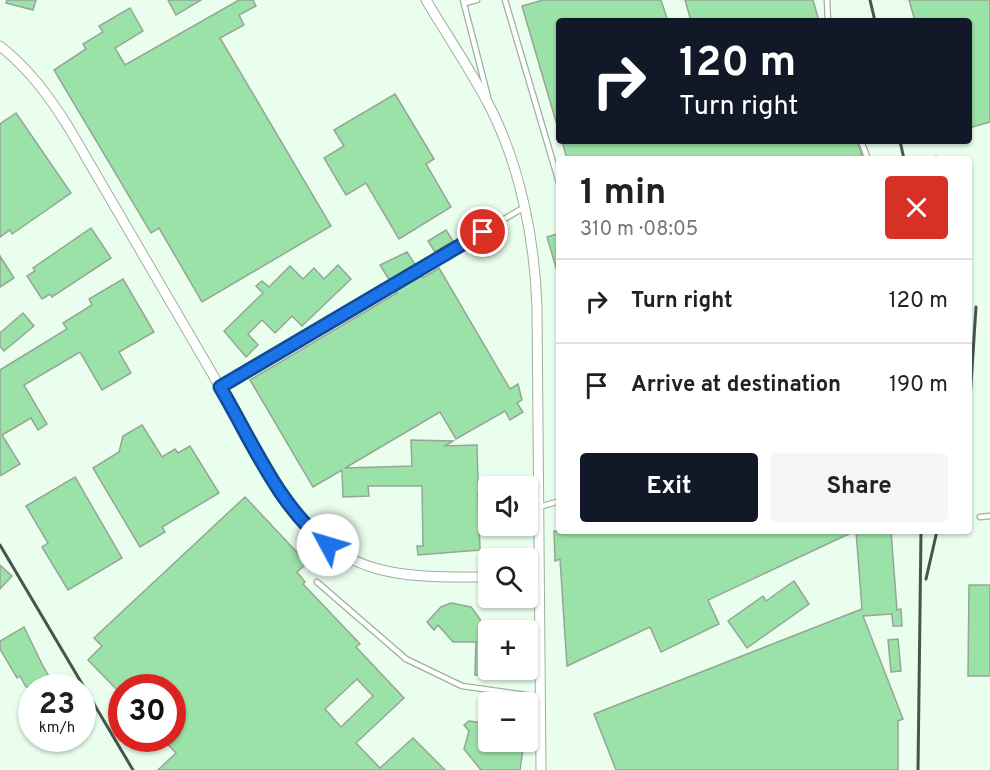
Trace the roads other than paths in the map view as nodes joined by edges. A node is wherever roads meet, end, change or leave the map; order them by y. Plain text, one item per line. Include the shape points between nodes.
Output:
1 (426, 0) edge
2 (477, 0) edge
3 (505, 0) edge
4 (826, 0) edge
5 (464, 2) edge
6 (828, 18) edge
7 (0, 46) edge
8 (492, 112) junction
9 (556, 172) edge
10 (523, 208) junction
11 (220, 387) junction
12 (556, 502) edge
13 (539, 507) junction
14 (990, 516) edge
15 (980, 517) dead end
16 (478, 577) edge
17 (539, 577) joint
18 (317, 582) dead end
19 (540, 697) junction
20 (541, 770) edge

1 - 8 street
2 - 5 lane
3 - 9 lane
4 - 6 lane
5 - 8 lane
7 - 11 street via 23,64 44,90
8 - 10 street via 506,145
10 - 11 lane
10 - 13 street via 536,279
11 - 16 street via 290,507 306,528 328,545 379,571 405,576
12 - 13 lane
13 - 17 street
14 - 15 lane
17 - 19 street
18 - 19 lane via 406,659 462,686
19 - 20 street

